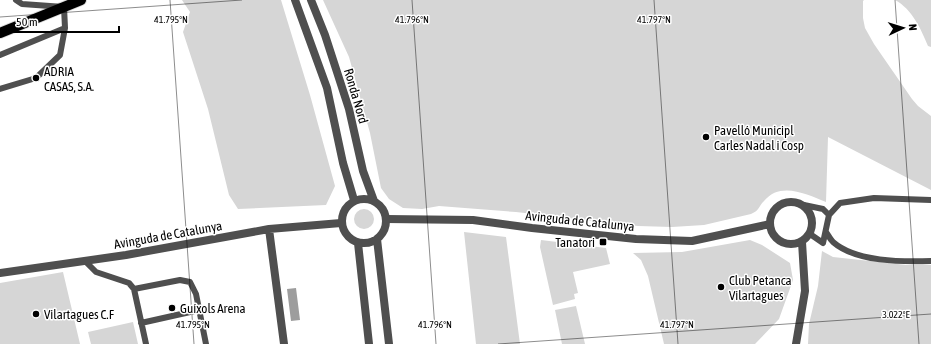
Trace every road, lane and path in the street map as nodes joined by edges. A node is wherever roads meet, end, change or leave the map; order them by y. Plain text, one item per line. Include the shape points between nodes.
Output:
1 (16, 0) edge
2 (81, 0) edge
3 (295, 0) edge
4 (311, 0) edge
5 (64, 7) junction
6 (65, 28) junction
7 (0, 33) edge
8 (0, 55) edge
9 (0, 90) edge
10 (354, 200) junction
11 (931, 200) edge
12 (374, 201) junction
13 (804, 205) junction
14 (829, 214) junction
15 (386, 219) junction
16 (341, 222) junction
17 (770, 224) junction
18 (269, 229) junction
19 (826, 232) junction
20 (810, 234) junction
21 (377, 239) junction
22 (358, 242) junction
23 (802, 242) junction
24 (85, 261) junction
25 (931, 261) edge
26 (0, 273) edge
27 (134, 289) junction
28 (199, 310) junction
29 (141, 323) junction
30 (146, 344) edge
31 (206, 344) edge
32 (284, 344) edge
33 (369, 344) edge
34 (389, 344) edge
35 (796, 344) edge

1 - 5 lane via 22,4
2 - 5 main road
3 - 10 street, Ronda Nord via 327,88 343,163
4 - 12 street, Ronda Nord via 347,102 363,171
5 - 6 lane
5 - 7 main road
6 - 8 lane
6 - 9 lane via 60,55 36,78
10 - 12 street via 361,198
10 - 16 street via 344,210
11 - 14 lane via 874,198 840,203
12 - 15 street, Ronda Nord via 380,205
13 - 14 lane via 823,208
13 - 17 street via 793,201 781,204 772,212
13 - 20 street via 811,214 813,224
14 - 19 lane
15 - 17 street, Avinguda de Catalunya via 473,220 630,238 692,241
15 - 21 street via 382,233
16 - 18 street, Avinguda de Catalunya
16 - 22 street via 347,235
17 - 23 street via 772,232 784,244
18 - 24 street, Avinguda de Catalunya
18 - 32 street
19 - 20 lane via 824,244
19 - 25 lane via 832,241 849,252 892,260
20 - 23 street
21 - 22 street via 365,243
21 - 34 street
22 - 33 street
23 - 35 street via 805,291
24 - 26 street, Avinguda de Catalunya
24 - 27 lane via 96,272 129,284
27 - 28 lane via 180,280 190,282 196,294
27 - 29 lane
28 - 29 lane
28 - 31 lane
29 - 30 lane

